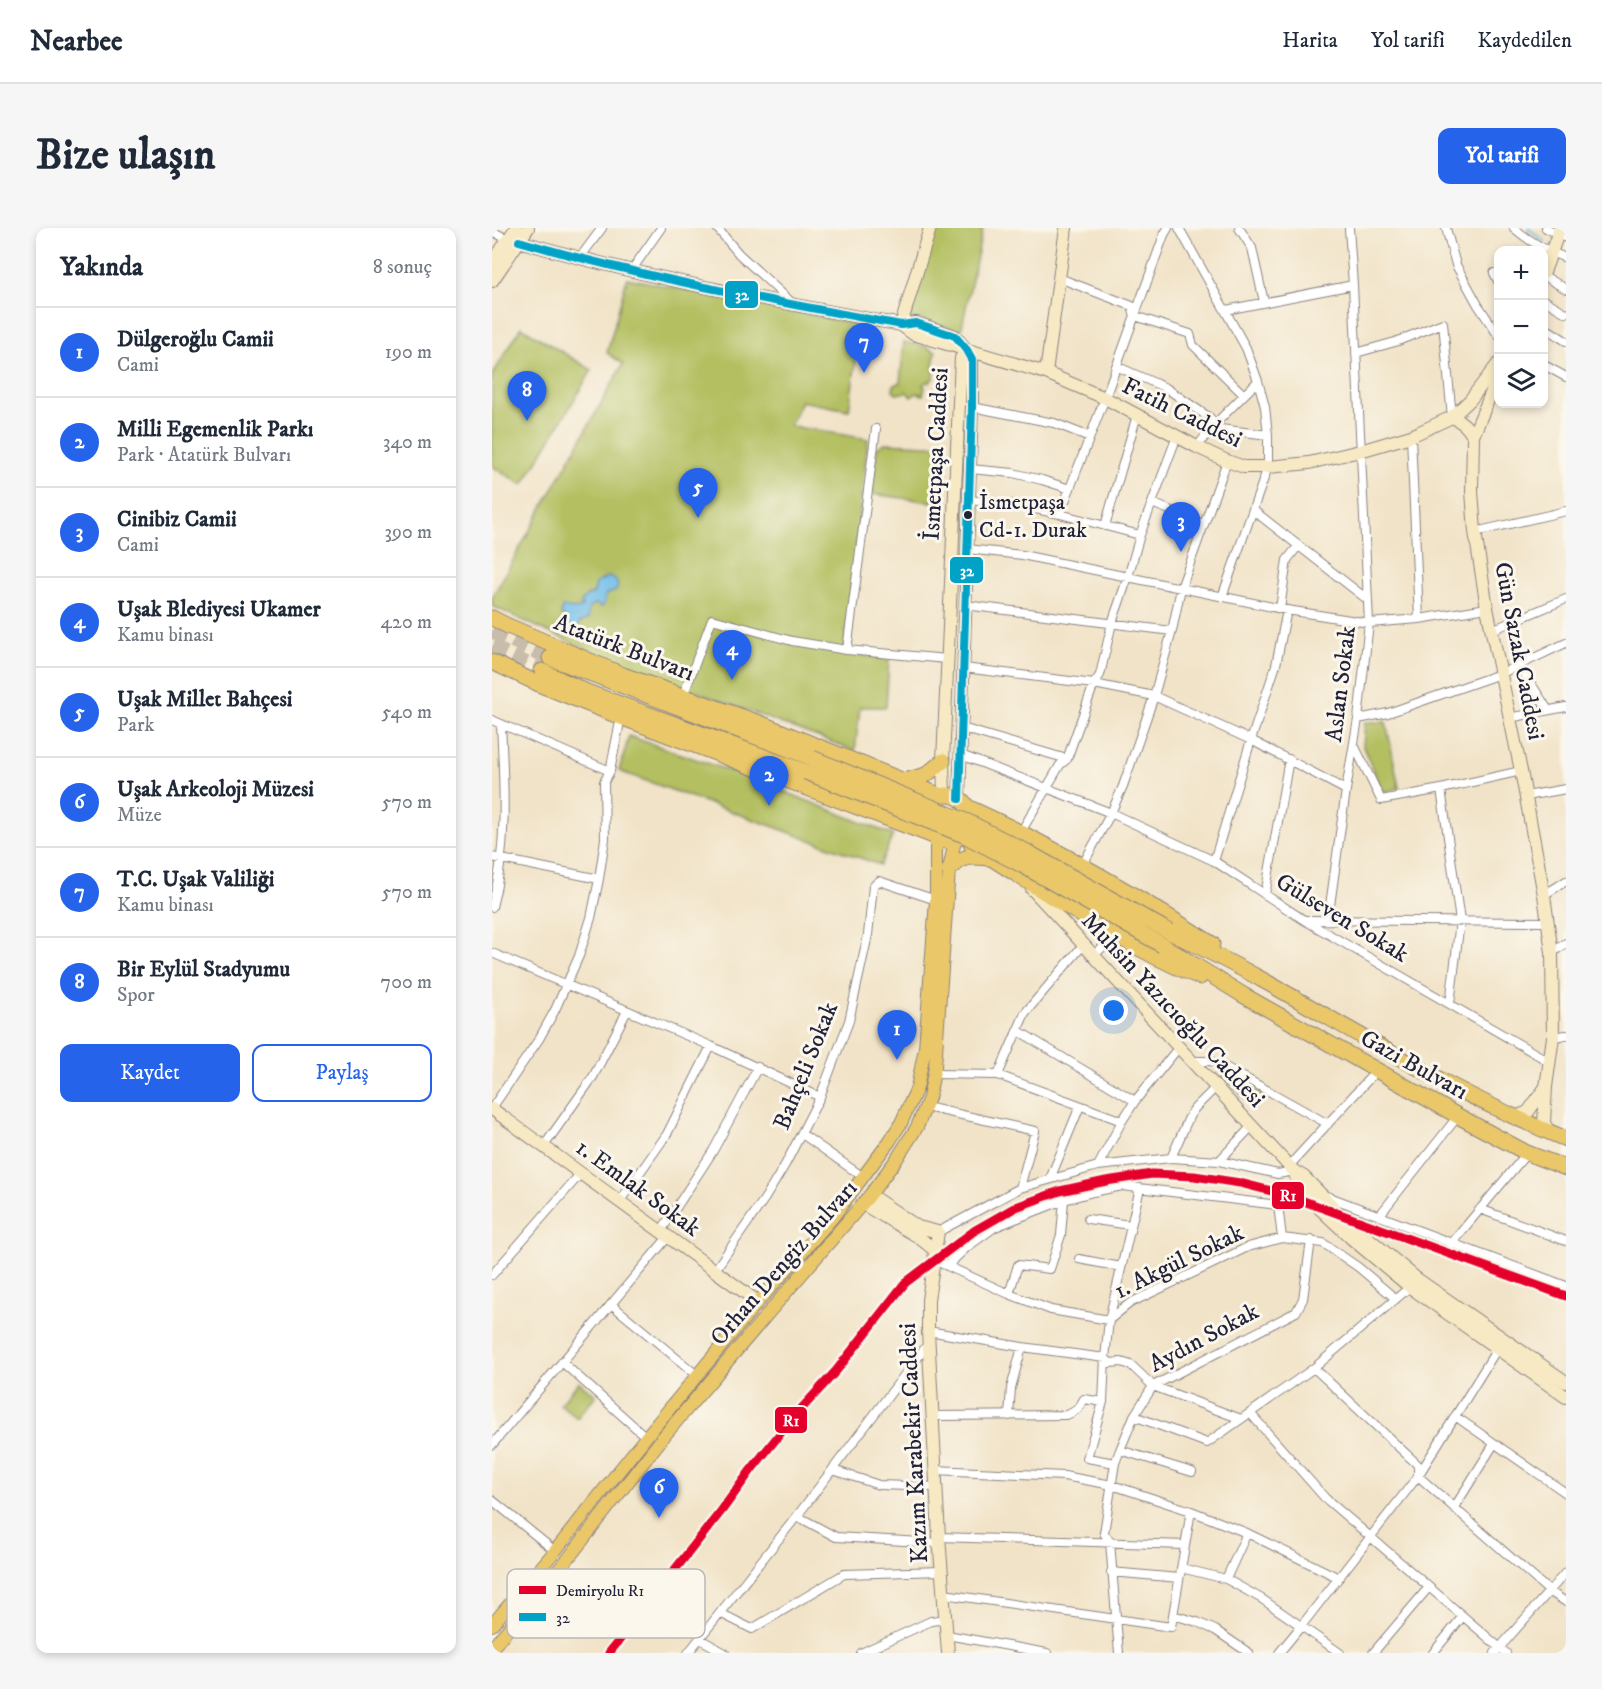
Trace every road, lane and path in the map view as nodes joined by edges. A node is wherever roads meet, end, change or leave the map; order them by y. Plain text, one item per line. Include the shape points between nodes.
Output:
1 (516, 228) edge
2 (528, 228) edge
3 (602, 228) edge
4 (661, 228) edge
5 (717, 228) edge
6 (930, 228) edge
7 (1066, 228) edge
8 (1179, 228) edge
9 (1239, 228) edge
10 (1349, 228) edge
11 (1446, 228) edge
12 (1514, 228) edge
13 (1545, 228) edge
14 (1163, 230) edge
15 (492, 232) edge
16 (1561, 234) edge
17 (511, 243) junction
18 (1551, 253) junction
19 (1566, 258) edge
20 (579, 259) junction
21 (1548, 262) edge
22 (492, 263) edge
23 (631, 271) junction
24 (1548, 277) edge
25 (1059, 278) junction
26 (492, 280) edge
27 (768, 281) junction
28 (1353, 285) junction
29 (1566, 289) edge
30 (761, 299) junction
31 (1264, 302) junction
32 (1548, 302) edge
33 (795, 305) junction
34 (1226, 310) junction
35 (1566, 313) edge
36 (1135, 316) junction
37 (901, 325) junction
38 (1494, 329) edge
39 (1548, 330) edge
40 (1566, 341) edge
41 (967, 350) junction
42 (1356, 353) junction
43 (1116, 366) junction
44 (1548, 367) edge
45 (1494, 369) edge
46 (1046, 373) junction
47 (1566, 377) edge
48 (1258, 381) junction
49 (1494, 386) edge
50 (1244, 394) junction
51 (1105, 398) junction
52 (972, 407) junction
53 (1137, 415) junction
54 (1452, 417) junction
55 (1214, 424) junction
56 (876, 429) dead end
57 (1268, 435) junction
58 (1177, 436) junction
59 (1411, 436) junction
60 (1473, 436) junction
61 (1090, 437) junction
62 (1197, 447) junction
63 (1360, 451) junction
64 (1227, 461) junction
65 (1268, 467) junction
66 (970, 469) junction
67 (1070, 489) junction
68 (969, 500) junction
69 (1152, 503) junction
70 (1253, 510) junction
71 (1566, 511) edge
72 (1060, 514) junction
73 (1203, 524) junction
74 (1105, 526) junction
75 (1475, 532) junction
76 (1140, 535) junction
77 (1298, 546) junction
78 (967, 549) junction
79 (1128, 577) junction
80 (1181, 588) junction
81 (1222, 597) junction
82 (1566, 599) edge
83 (1368, 600) junction
84 (965, 605) junction
85 (1487, 608) junction
86 (1283, 610) junction
87 (492, 618) edge
88 (1419, 619) junction
89 (1112, 623) junction
90 (1369, 623) junction
91 (1492, 630) junction
92 (1172, 631) junction
93 (1566, 643) edge
94 (848, 650) junction
95 (947, 659) junction
96 (492, 662) edge
97 (546, 665) tunnel mouth
98 (1519, 665) junction
99 (963, 668) junction
100 (1500, 674) junction
101 (1094, 684) junction
102 (682, 696) junction
103 (1154, 696) junction
104 (1566, 707) edge
105 (1548, 710) junction
106 (621, 717) junction
107 (1509, 718) junction
108 (1359, 719) junction
109 (492, 720) edge
110 (501, 724) junction
111 (962, 728) junction
112 (1251, 740) junction
113 (1354, 746) junction
114 (961, 755) junction
115 (1068, 759) junction
116 (1289, 759) junction
117 (943, 761) junction
118 (610, 771) junction
119 (1521, 771) junction
120 (904, 781) junction
121 (1046, 788) junction
122 (1441, 789) junction
123 (1566, 789) edge
124 (1346, 790) junction
125 (1526, 796) junction
126 (953, 799) junction
127 (1111, 813) junction
128 (1015, 829) junction
129 (934, 836) junction
130 (957, 839) junction
131 (496, 858) edge
132 (992, 858) junction
133 (1214, 861) junction
134 (1082, 866) junction
135 (949, 870) junction
136 (1022, 877) junction
137 (599, 879) junction
138 (1566, 880) edge
139 (1265, 895) junction
140 (1544, 895) junction
141 (936, 900) junction
142 (492, 907) edge
143 (1304, 920) junction
144 (1328, 920) junction
145 (1461, 921) junction
146 (1548, 922) junction
147 (1116, 935) junction
148 (1166, 939) junction
149 (1084, 944) junction
150 (1562, 948) edge
151 (492, 953) edge
152 (1094, 956) junction
153 (1258, 978) junction
154 (566, 986) junction
155 (1243, 995) junction
156 (1450, 1004) junction
157 (627, 1011) junction
158 (1017, 1029) junction
159 (1566, 1035) edge
160 (1553, 1037) junction
161 (711, 1046) junction
162 (1179, 1047) junction
163 (1192, 1061) junction
164 (1550, 1062) junction
165 (758, 1067) junction
166 (1377, 1070) junction
167 (934, 1074) junction
168 (998, 1075) junction
169 (1216, 1087) junction
170 (1546, 1087) junction
171 (820, 1097) junction
172 (1135, 1101) junction
173 (1080, 1106) junction
174 (926, 1107) junction
175 (492, 1108) edge
176 (1458, 1116) junction
177 (1515, 1117) junction
178 (1122, 1121) junction
179 (1328, 1124) junction
180 (1252, 1126) junction
181 (1550, 1133) junction
182 (802, 1134) junction
183 (1566, 1139) edge
184 (544, 1146) junction
185 (1527, 1153) junction
186 (1171, 1158) junction
187 (1219, 1161) junction
188 (1098, 1166) junction
189 (1566, 1168) edge
190 (1292, 1169) junction
191 (581, 1173) junction
192 (1050, 1179) junction
193 (857, 1185) junction
194 (1020, 1188) junction
195 (1140, 1188) junction
196 (1321, 1194) junction
197 (867, 1199) junction
198 (1064, 1200) junction
199 (620, 1201) junction
200 (1480, 1209) junction
201 (1378, 1216) junction
202 (1088, 1219) dead end
203 (1130, 1225) junction
204 (938, 1232) junction
205 (665, 1234) junction
206 (1282, 1238) junction
207 (1311, 1240) junction
208 (1566, 1241) edge
209 (1451, 1244) junction
210 (935, 1256) junction
211 (1079, 1258) dead end
212 (947, 1266) junction
213 (1121, 1267) junction
214 (715, 1270) junction
215 (492, 1275) edge
216 (1413, 1283) junction
217 (1566, 1286) edge
218 (1009, 1294) junction
219 (1396, 1299) junction
220 (759, 1302) junction
221 (611, 1304) junction
222 (770, 1311) junction
223 (1109, 1320) junction
224 (928, 1331) junction
225 (928, 1344) junction
226 (1022, 1347) junction
227 (1497, 1349) junction
228 (1105, 1358) junction
229 (562, 1362) junction
230 (1314, 1368) junction
231 (698, 1376) junction
232 (1566, 1382) edge
233 (1153, 1386) junction
234 (1566, 1397) edge
235 (1103, 1402) junction
236 (1250, 1413) junction
237 (933, 1416) junction
238 (1009, 1416) junction
239 (1134, 1416) junction
240 (1455, 1416) junction
241 (1241, 1419) junction
242 (646, 1437) junction
243 (1494, 1444) junction
244 (492, 1445) edge
245 (1120, 1450) junction
246 (1115, 1464) junction
247 (833, 1470) junction
248 (935, 1470) junction
249 (1192, 1472) dead end
250 (1418, 1476) junction
251 (1112, 1485) junction
252 (936, 1486) junction
253 (1566, 1493) edge
254 (492, 1500) edge
255 (1454, 1508) junction
256 (1191, 1512) junction
257 (797, 1516) junction
258 (1247, 1533) junction
259 (1371, 1537) junction
260 (939, 1540) junction
261 (1110, 1542) junction
262 (1185, 1545) junction
263 (555, 1551) junction
264 (1181, 1568) junction
265 (539, 1569) edge
266 (559, 1569) edge
267 (942, 1571) junction
268 (1111, 1572) junction
269 (1566, 1572) edge
270 (1179, 1578) junction
271 (1339, 1578) junction
272 (1226, 1579) junction
273 (1429, 1587) junction
274 (1550, 1591) junction
275 (944, 1594) junction
276 (1566, 1602) edge
277 (507, 1605) edge
278 (720, 1613) junction
279 (1173, 1615) junction
280 (1463, 1616) junction
281 (946, 1619) junction
282 (1116, 1619) junction
283 (494, 1620) edge
284 (1302, 1625) junction
285 (507, 1628) edge
286 (705, 1632) edge
287 (947, 1635) junction
288 (700, 1639) joint
289 (494, 1643) edge
290 (1500, 1651) edge
291 (688, 1653) edge
292 (725, 1653) edge
293 (861, 1653) edge
294 (948, 1653) edge
295 (1047, 1653) edge
296 (1119, 1653) edge
297 (1249, 1653) edge
298 (1279, 1653) edge
299 (1340, 1653) edge
300 (1373, 1653) edge
301 (1433, 1653) edge

1 - 17 street
2 - 17 street
3 - 20 street
4 - 23 street
5 - 27 street
6 - 37 street
7 - 25 street
8 - 34 street
9 - 31 street via 1252,248
10 - 28 street, Aslan Sokak
11 - 38 street via 1456,266
12 - 18 street
13 - 16 street
14 - 36 street
15 - 17 street
16 - 18 street
17 - 20 street
17 - 22 street
17 - 26 street
18 - 19 street
18 - 21 street
20 - 23 street
23 - 30 street
24 - 29 street
25 - 36 street via 1132,306
25 - 46 street
27 - 30 street via 770,291
27 - 33 street
28 - 31 street
28 - 42 street, Aslan Sokak
30 - 33 street
31 - 34 street
32 - 35 street
33 - 37 street
34 - 48 street
36 - 43 street
36 - 50 street via 1190,334 1193,345
37 - 41 street via 916,323 955,336
39 - 40 street
41 - 46 street, Fatih Caddesi
41 - 52 street, İsmetpaşa Caddesi via 972,359
41 - 95 street, İsmetpaşa Caddesi via 961,357
42 - 54 street via 1443,323
42 - 63 street, Aslan Sokak
43 - 51 street
43 - 55 street via 1166,388
44 - 47 street
45 - 54 street, Fatih Caddesi
46 - 51 street, Fatih Caddesi
48 - 50 street
48 - 57 street
49 - 60 street
50 - 55 street
51 - 53 street, Fatih Caddesi
51 - 61 street
52 - 61 street via 1054,423
52 - 66 street, İsmetpaşa Caddesi
53 - 58 street, Fatih Caddesi
53 - 74 street
54 - 59 street, Fatih Caddesi
54 - 60 street via 1469,428
55 - 57 street via 1220,429
55 - 62 street
56 - 94 street
57 - 65 street
58 - 62 street, Fatih Caddesi
58 - 69 street
59 - 63 street, Fatih Caddesi
59 - 88 street
60 - 75 street, Gün Sazak Caddesi
61 - 67 street
62 - 64 street, Fatih Caddesi
63 - 65 street, Fatih Caddesi via 1309,463
63 - 83 street, Aslan Sokak
64 - 65 street, Fatih Caddesi via 1244,467
64 - 73 street
65 - 70 street
66 - 67 street via 1013,473
66 - 68 street, İsmetpaşa Caddesi
67 - 72 street
68 - 72 street
68 - 78 street, İsmetpaşa Caddesi
69 - 73 street
69 - 76 street
70 - 77 street
70 - 81 street
71 - 75 street
72 - 74 street
73 - 80 street
74 - 76 street
75 - 85 street, Gün Sazak Caddesi
76 - 79 street
77 - 83 street
77 - 86 street via 1287,560
78 - 79 street via 1022,555
78 - 84 street, İsmetpaşa Caddesi
79 - 80 street
79 - 89 street
80 - 81 street
80 - 92 street
81 - 86 street
82 - 91 street
83 - 90 street, Aslan Sokak
84 - 89 street
84 - 99 street, İsmetpaşa Caddesi
85 - 88 street
85 - 91 street, Gün Sazak Caddesi
86 - 90 street
86 - 112 street via 1276,665
87 - 102 highway, Atatürk Bulvarı
88 - 90 street
89 - 92 street
89 - 101 street via 1100,675
90 - 108 street, Aslan Sokak
91 - 100 street, Gün Sazak Caddesi
92 - 103 street
93 - 98 street
94 - 95 street
94 - 102 street via 792,642 712,619
95 - 117 street, İsmetpaşa Caddesi
96 - 106 highway
97 - 148 highway, Atatürk Bulvarı, bridge via 978,827 1027,852
98 - 100 street
98 - 105 street
99 - 101 street
99 - 111 street, İsmetpaşa Caddesi
100 - 107 street, Gün Sazak Caddesi
100 - 108 street via 1388,713
101 - 103 street
101 - 115 street
102 - 120 highway, Atatürk Bulvarı
103 - 112 street
103 - 127 street
104 - 105 street
105 - 107 street
106 - 118 street
106 - 129 highway
107 - 119 street, Gün Sazak Caddesi
108 - 113 street, Aslan Sokak
109 - 110 street
110 - 118 street
110 - 131 street via 504,822
111 - 114 street, İsmetpaşa Caddesi
111 - 115 street
112 - 116 street
112 - 133 street
113 - 122 street via 1381,800
113 - 124 street, Aslan Sokak
114 - 121 street, Gülseven Sokak
114 - 126 street, İsmetpaşa Caddesi
115 - 121 street
116 - 124 street
116 - 139 street
117 - 120 highway via 926,775
117 - 126 street, İsmetpaşa Caddesi
118 - 137 street via 604,782 605,838
119 - 122 street
119 - 125 street, Gün Sazak Caddesi
120 - 126 highway, Atatürk Bulvarı
121 - 127 street, Gülseven Sokak
121 - 128 street
122 - 145 street
123 - 125 street
124 - 144 street, Aslan Sokak
125 - 140 street, Gün Sazak Caddesi
126 - 128 highway, Gazi Bulvarı
126 - 129 highway via 933,800 925,812 924,822
126 - 130 highway via 970,815 965,832
127 - 133 street, Gülseven Sokak
127 - 134 street
128 - 132 highway via 997,826 987,837 986,849
128 - 134 highway, Gazi Bulvarı
129 - 130 highway via 945,841
129 - 141 main road, Orhan Dengiz Bulvarı
130 - 132 highway, Gazi Bulvarı
130 - 135 main road, Orhan Dengiz Bulvarı
131 - 137 street
131 - 142 street
132 - 135 highway via 965,857
132 - 136 highway, Gazi Bulvarı
133 - 139 street, Gülseven Sokak
134 - 153 highway, Gazi Bulvarı via 1195,933
135 - 167 main road, Orhan Dengiz Bulvarı
136 - 147 highway, Gazi Bulvarı
136 - 149 street, Muhsin Yazıcıoğlu Caddesi
137 - 154 street via 591,918
138 - 140 street
139 - 143 street, Gülseven Sokak
140 - 146 street, Gün Sazak Caddesi
141 - 171 street, Bahçeli Sokak via 879,882 873,886 849,1022
141 - 193 main road, Orhan Dengiz Bulvarı via 925,1048 917,1088 901,1123
143 - 144 street
143 - 156 street, Gülseven Sokak
144 - 145 street
145 - 146 street
145 - 156 street
146 - 150 street, Gün Sazak Caddesi
147 - 152 street
147 - 155 highway, Gazi Bulvarı via 1177,968
148 - 153 highway, Gazi Bulvarı
148 - 155 highway, Gazi Bulvarı
149 - 152 street, Muhsin Yazıcıoğlu Caddesi
149 - 158 street via 1025,1013
150 - 160 street, Gün Sazak Caddesi
151 - 154 street
152 - 162 street, Muhsin Yazıcıoğlu Caddesi
153 - 177 highway, Gazi Bulvarı via 1429,1075
154 - 157 street
154 - 175 street via 539,1040
155 - 166 highway, Gazi Bulvarı
156 - 164 street, Gülseven Sokak
157 - 161 street
157 - 184 street via 593,1077
158 - 168 street
158 - 172 street
159 - 160 street
160 - 164 street, Gün Sazak Caddesi
161 - 165 street
161 - 199 street via 667,1134
162 - 163 street, Muhsin Yazıcıoğlu Caddesi
162 - 172 street
163 - 169 street, Muhsin Yazıcıoğlu Caddesi
163 - 179 street via 1220,1064
164 - 170 street, Gün Sazak Caddesi
165 - 171 street
165 - 205 street
166 - 176 highway, Gazi Bulvarı
166 - 179 street
167 - 168 street
167 - 174 main road, Orhan Dengiz Bulvarı
168 - 173 street
169 - 180 street, Muhsin Yazıcıoğlu Caddesi
169 - 186 street via 1190,1115
170 - 177 street via 1528,1112
170 - 181 street, Gün Sazak Caddesi via 1544,1123
171 - 182 street, Bahçeli Sokak
172 - 178 street
173 - 178 street
173 - 192 street
174 - 194 street via 1035,1131
174 - 197 main road, Orhan Dengiz Bulvarı via 909,1140
175 - 184 street, 1. Emlak Sokak
176 - 185 highway, Gazi Bulvarı
176 - 201 street
177 - 181 highway, Gazi Bulvarı
178 - 188 street
179 - 190 street
180 - 187 street
180 - 190 street, Muhsin Yazıcıoğlu Caddesi
181 - 183 highway, Gazi Bulvarı
182 - 193 street
182 - 214 street, Bahçeli Sokak via 765,1198
184 - 191 street, 1. Emlak Sokak
185 - 189 highway, Gazi Bulvarı
185 - 200 street
186 - 187 street
186 - 188 street
187 - 190 street via 1278,1174
188 - 192 street
190 - 196 street, Muhsin Yazıcıoğlu Caddesi
190 - 216 street, Muhsin Yazıcıoğlu Caddesi via 1318,1207 1350,1238
191 - 199 street, 1. Emlak Sokak
191 - 215 street
192 - 194 street
193 - 197 main road
193 - 220 main road, Orhan Dengiz Bulvarı
194 - 204 street
195 - 198 street via 1122,1186
195 - 203 street
195 - 206 street via 1278,1205
196 - 201 street
196 - 216 street, Muhsin Yazıcıoğlu Caddesi
197 - 204 street via 918,1227
197 - 210 street via 917,1236
197 - 222 main road, Orhan Dengiz Bulvarı
198 - 212 street via 995,1227
198 - 218 street via 1061,1235 1050,1269 1018,1265
199 - 205 street, 1. Emlak Sokak
200 - 208 street
200 - 209 street
201 - 209 street
202 - 203 street
203 - 213 street
204 - 210 street, Kazım Karabekir Caddesi
205 - 214 street, 1. Emlak Sokak
205 - 221 street
206 - 207 street, 1. Akgül Sokak
206 - 223 street, 1. Akgül Sokak via 1248,1247 1130,1304
207 - 219 street, 1. Akgül Sokak via 1323,1243 1349,1261
207 - 233 street, Aydın Sokak via 1303,1299 1296,1312
209 - 217 street
210 - 212 street, 1. Akgül Sokak
210 - 224 street, Kazım Karabekir Caddesi
211 - 213 street
212 - 218 street, 1. Akgül Sokak
213 - 223 street
214 - 220 street, 1. Emlak Sokak
216 - 219 street
216 - 227 street, Muhsin Yazıcıoğlu Caddesi
216 - 232 street, Muhsin Yazıcıoğlu Caddesi
218 - 223 street, 1. Akgül Sokak via 1052,1310
219 - 230 street
220 - 222 main road
220 - 231 main road, Orhan Dengiz Bulvarı
221 - 229 street
221 - 231 street
222 - 266 main road, Orhan Dengiz Bulvarı
223 - 228 street
224 - 225 street, Kazım Karabekir Caddesi
224 - 226 street
225 - 237 street, Kazım Karabekir Caddesi
225 - 247 street
226 - 228 street
226 - 238 street via 1011,1388
227 - 234 street, Muhsin Yazıcıoğlu Caddesi
227 - 240 street
228 - 233 street via 1110,1363 1131,1365
228 - 235 street
229 - 242 street
229 - 244 street
230 - 236 street
230 - 250 street via 1418,1465
231 - 242 main road, Orhan Dengiz Bulvarı
233 - 239 street, Aydın Sokak
233 - 241 street
235 - 238 street via 1084,1399 1074,1413 1066,1415
235 - 246 street via 1087,1458
236 - 241 street
236 - 259 street via 1325,1498
237 - 238 street
237 - 248 street, Kazım Karabekir Caddesi
239 - 241 street via 1207,1443
239 - 245 street, Aydın Sokak
240 - 243 street
240 - 250 street
242 - 263 main road, Orhan Dengiz Bulvarı
243 - 253 street
243 - 255 street
245 - 246 street, Aydın Sokak
245 - 249 street
246 - 251 street, Aydın Sokak
247 - 252 street via 879,1485
247 - 257 street
248 - 251 street via 1065,1476
248 - 252 street, Kazım Karabekir Caddesi
250 - 255 street
250 - 259 street
251 - 256 street
251 - 261 street, Aydın Sokak via 1104,1533
252 - 260 street, Kazım Karabekir Caddesi
254 - 263 street
255 - 274 street
256 - 258 street
256 - 262 street
257 - 260 street via 836,1537
257 - 278 street
258 - 271 street
258 - 272 street
259 - 271 street
259 - 273 street
260 - 261 street
260 - 267 street, Kazım Karabekir Caddesi
261 - 262 street
261 - 268 street, Aydın Sokak
262 - 264 street
263 - 265 main road, Orhan Dengiz Bulvarı
264 - 270 street
264 - 272 street
267 - 275 street, Kazım Karabekir Caddesi
267 - 278 street via 844,1574 752,1629
268 - 270 street
268 - 282 street, Aydın Sokak
269 - 274 street
270 - 279 street
271 - 284 street
272 - 284 street
273 - 280 street
273 - 300 street
274 - 276 street
274 - 290 street
275 - 281 street, Kazım Karabekir Caddesi
275 - 282 street
277 - 283 main road, Orhan Dengiz Bulvarı
278 - 286 street
279 - 282 street via 1171,1627
279 - 297 street via 1215,1630
280 - 290 street
280 - 301 street
281 - 287 street, Kazım Karabekir Caddesi
281 - 293 street via 931,1621
282 - 296 street, Aydın Sokak
284 - 298 street
284 - 299 street
285 - 289 main road, Orhan Dengiz Bulvarı
287 - 294 street, Kazım Karabekir Caddesi
287 - 295 street
288 - 291 street
288 - 292 street

